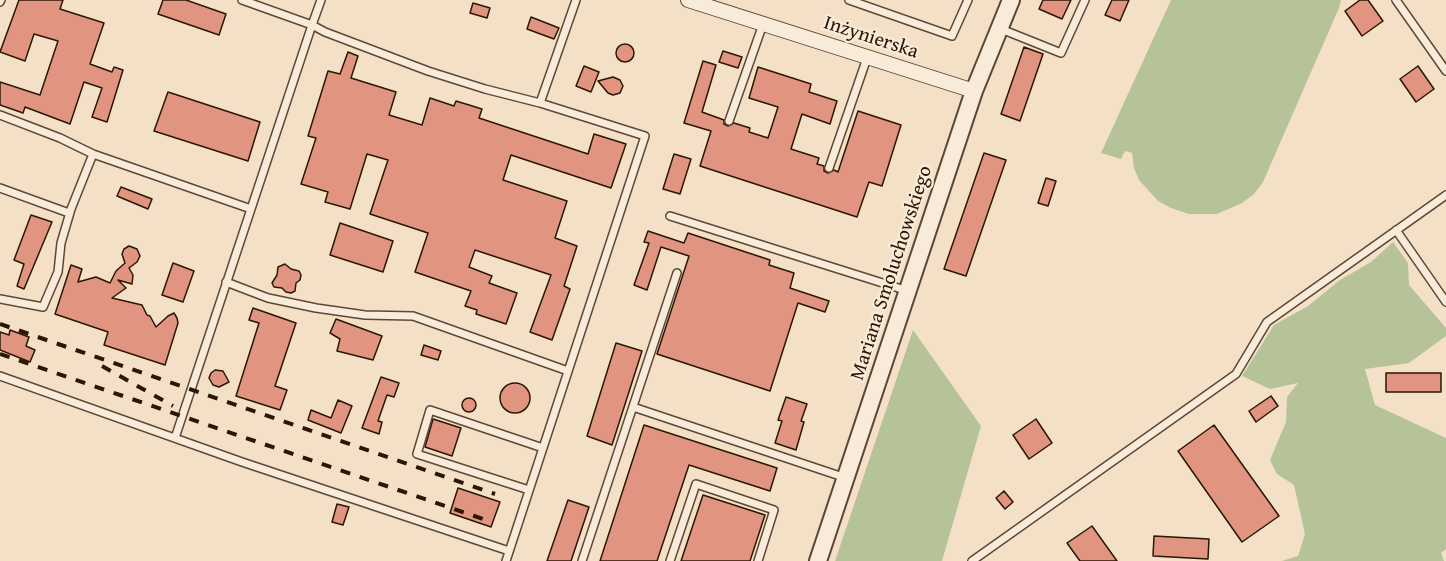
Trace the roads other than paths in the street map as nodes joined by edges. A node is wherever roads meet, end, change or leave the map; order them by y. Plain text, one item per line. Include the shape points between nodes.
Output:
1 (242, 0) edge
2 (321, 0) edge
3 (576, 0) edge
4 (690, 0) edge
5 (849, 0) edge
6 (968, 0) edge
7 (1011, 0) edge
8 (1085, 0) edge
9 (1396, 0) edge
10 (763, 24) junction
11 (312, 26) junction
12 (998, 28) junction
13 (867, 58) junction
14 (1446, 71) edge
15 (974, 91) junction
16 (540, 103) junction
17 (0, 115) edge
18 (729, 121) dead end
19 (93, 154) junction
20 (829, 168) dead end
21 (0, 188) edge
22 (1446, 195) edge
23 (251, 208) junction
24 (69, 213) junction
25 (670, 216) dead end
26 (1396, 230) junction
27 (677, 273) dead end
28 (226, 282) junction
29 (908, 291) junction
30 (0, 299) edge
31 (1446, 302) edge
32 (568, 371) junction
33 (0, 376) edge
34 (633, 407) junction
35 (175, 438) junction
36 (543, 448) junction
37 (846, 478) junction
38 (529, 489) junction
39 (509, 551) junction
40 (506, 561) edge
41 (582, 561) edge
42 (670, 561) edge
43 (758, 561) edge
44 (818, 561) edge
45 (972, 561) edge

1 - 11 lane
2 - 11 lane
3 - 16 lane
4 - 10 street, Inżynierska
5 - 6 lane via 952,36
7 - 12 street, Mariana Smoluchowskiego
8 - 12 lane via 1061,53
9 - 14 lane
10 - 13 street, Inżynierska
10 - 18 lane
11 - 16 lane via 428,71
11 - 23 lane
12 - 15 street, Mariana Smoluchowskiego
13 - 15 street, Inżynierska
13 - 20 lane
15 - 29 street, Mariana Smoluchowskiego
16 - 32 lane via 645,136
17 - 19 lane
19 - 23 lane
19 - 24 lane
21 - 24 lane
22 - 26 lane
23 - 28 lane
24 - 30 lane via 58,272 44,307
25 - 29 lane
26 - 31 lane
26 - 45 lane via 1267,322 1236,374
27 - 34 lane
28 - 32 lane via 268,298 316,308 364,315 413,316
28 - 35 lane
29 - 37 street, Mariana Smoluchowskiego
32 - 36 lane
33 - 35 lane
34 - 37 lane
34 - 41 lane
35 - 39 lane
36 - 38 lane
36 - 38 lane via 430,410 417,454
37 - 44 street, Mariana Smoluchowskiego
38 - 39 lane
39 - 40 lane
42 - 43 lane via 696,484 774,510

